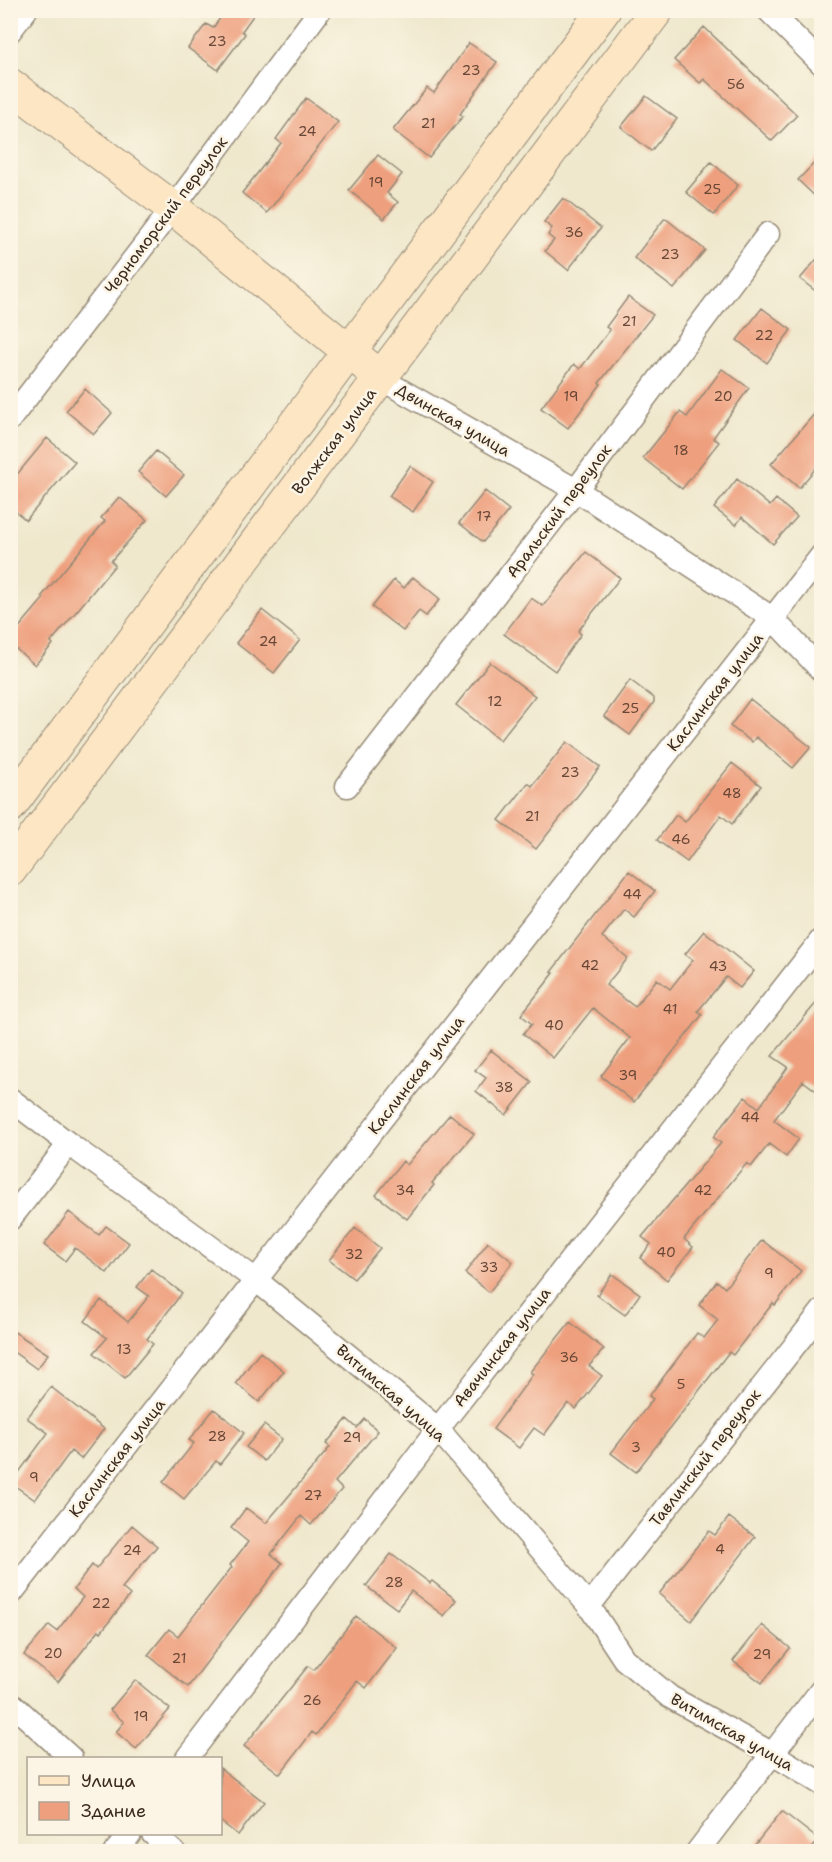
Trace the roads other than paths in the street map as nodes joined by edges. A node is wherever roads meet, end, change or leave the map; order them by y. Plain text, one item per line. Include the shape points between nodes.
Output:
1 (26, 10) edge
2 (320, 10) edge
3 (604, 10) edge
4 (657, 10) edge
5 (768, 10) edge
6 (10, 31) edge
7 (822, 64) edge
8 (10, 85) edge
9 (173, 208) junction
10 (768, 234) dead end
11 (350, 352) junction
12 (381, 379) junction
13 (10, 419) edge
14 (576, 490) junction
15 (822, 555) edge
16 (772, 618) junction
17 (822, 671) edge
18 (347, 786) dead end
19 (10, 806) edge
20 (10, 870) edge
21 (822, 939) edge
22 (10, 1099) edge
23 (69, 1144) junction
24 (10, 1219) edge
25 (256, 1280) junction
26 (822, 1311) edge
27 (438, 1429) junction
28 (10, 1595) edge
29 (589, 1606) junction
30 (822, 1689) edge
31 (10, 1702) edge
32 (771, 1753) junction
33 (70, 1757) edge
34 (188, 1757) edge
35 (822, 1784) edge
36 (128, 1835) edge
37 (155, 1835) edge
38 (115, 1851) edge
39 (174, 1851) edge
40 (697, 1851) edge

1 - 6 street
2 - 9 street, Черноморский переулок
3 - 11 street
4 - 12 street, Волжская улица
5 - 7 street
8 - 9 street, Двинская улица
9 - 11 street, Двинская улица
9 - 13 street, Черноморский переулок
10 - 14 street, Аральский переулок
11 - 12 street, Двинская улица
11 - 19 street
12 - 14 street, Двинская улица
12 - 20 street, Волжская улица
14 - 16 street, Двинская улица
14 - 18 street, Аральский переулок
15 - 16 street, Каслинская улица
16 - 17 street, Двинская улица
16 - 25 street, Каслинская улица
21 - 27 street, Авачинская улица
22 - 23 street, Витимская улица
23 - 24 street
23 - 25 street, Витимская улица
25 - 27 street, Витимская улица
25 - 28 street, Каслинская улица
26 - 29 street, Тавлинский переулок
27 - 29 street, Витимская улица
27 - 34 street, Авачинская улица
29 - 32 street, Витимская улица via 624,1659 670,1697
30 - 32 street
31 - 33 street
32 - 35 street, Витимская улица
32 - 40 street
36 - 38 street
37 - 39 street

